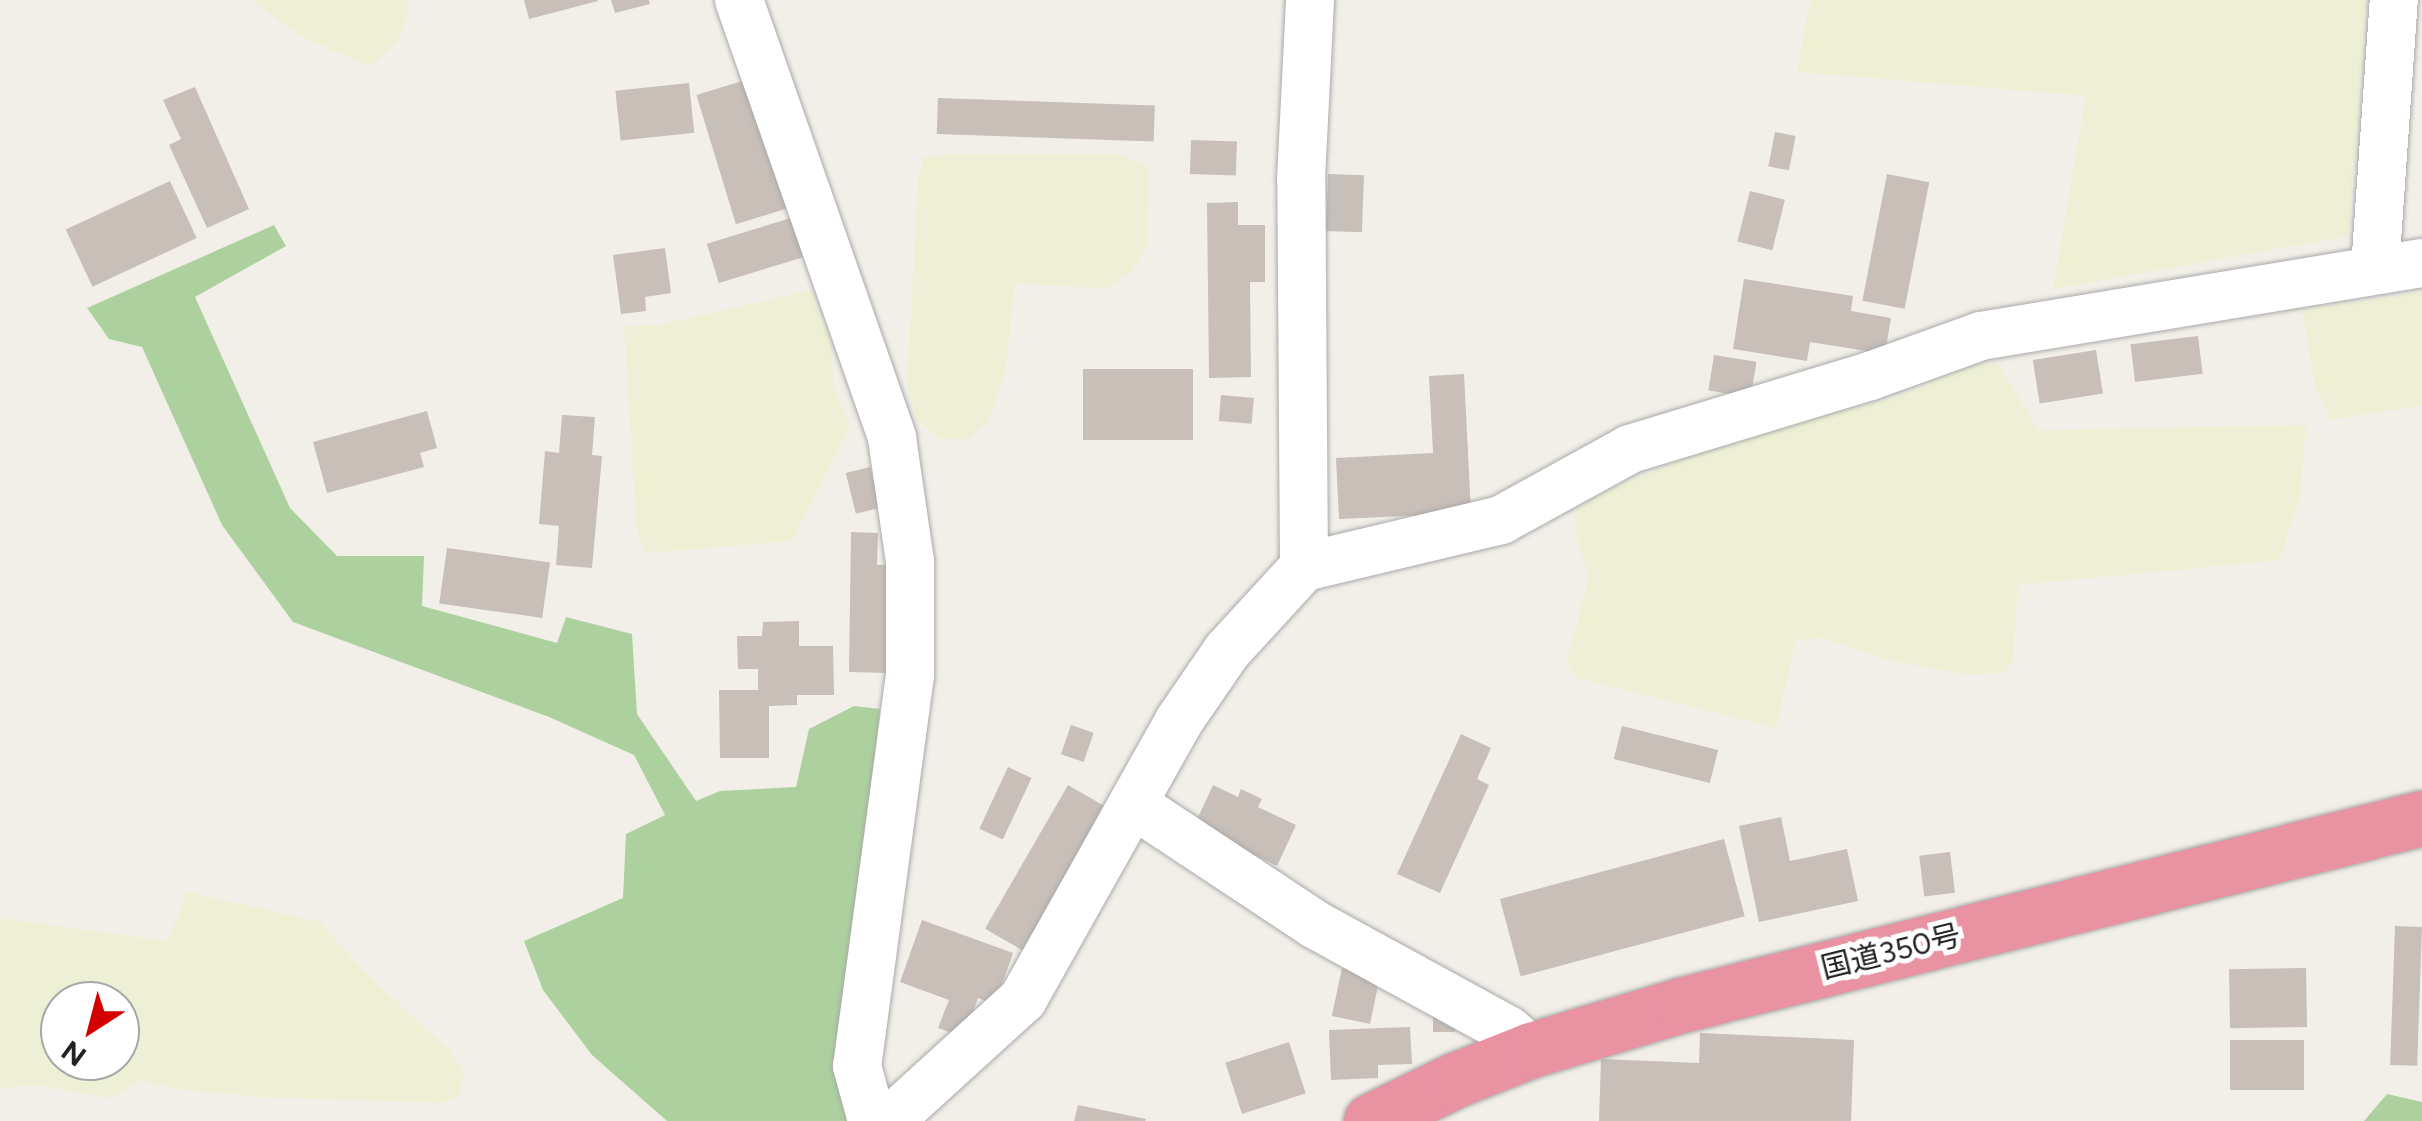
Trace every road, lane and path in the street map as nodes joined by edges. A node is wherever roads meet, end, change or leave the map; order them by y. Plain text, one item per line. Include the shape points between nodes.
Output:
1 (740, 0) edge
2 (1310, 0) edge
3 (2394, 0) edge
4 (2422, 264) edge
5 (2374, 268) junction
6 (1304, 568) junction
7 (1133, 804) junction
8 (2422, 818) edge
9 (1531, 1050) junction
10 (872, 1121) edge
11 (889, 1121) edge
12 (1371, 1121) edge

1 - 10 street via 892,438 910,562 910,675 857,1066
2 - 6 street via 1301,179
3 - 5 street
4 - 5 street
5 - 6 street via 1981,336 1630,449 1501,520
6 - 7 street via 1226,651 1178,720
7 - 9 street via 1314,924 1508,1030
7 - 11 street via 1022,999
8 - 9 highway, 国道350号 via 1681,1005
9 - 12 highway, 国道350号

